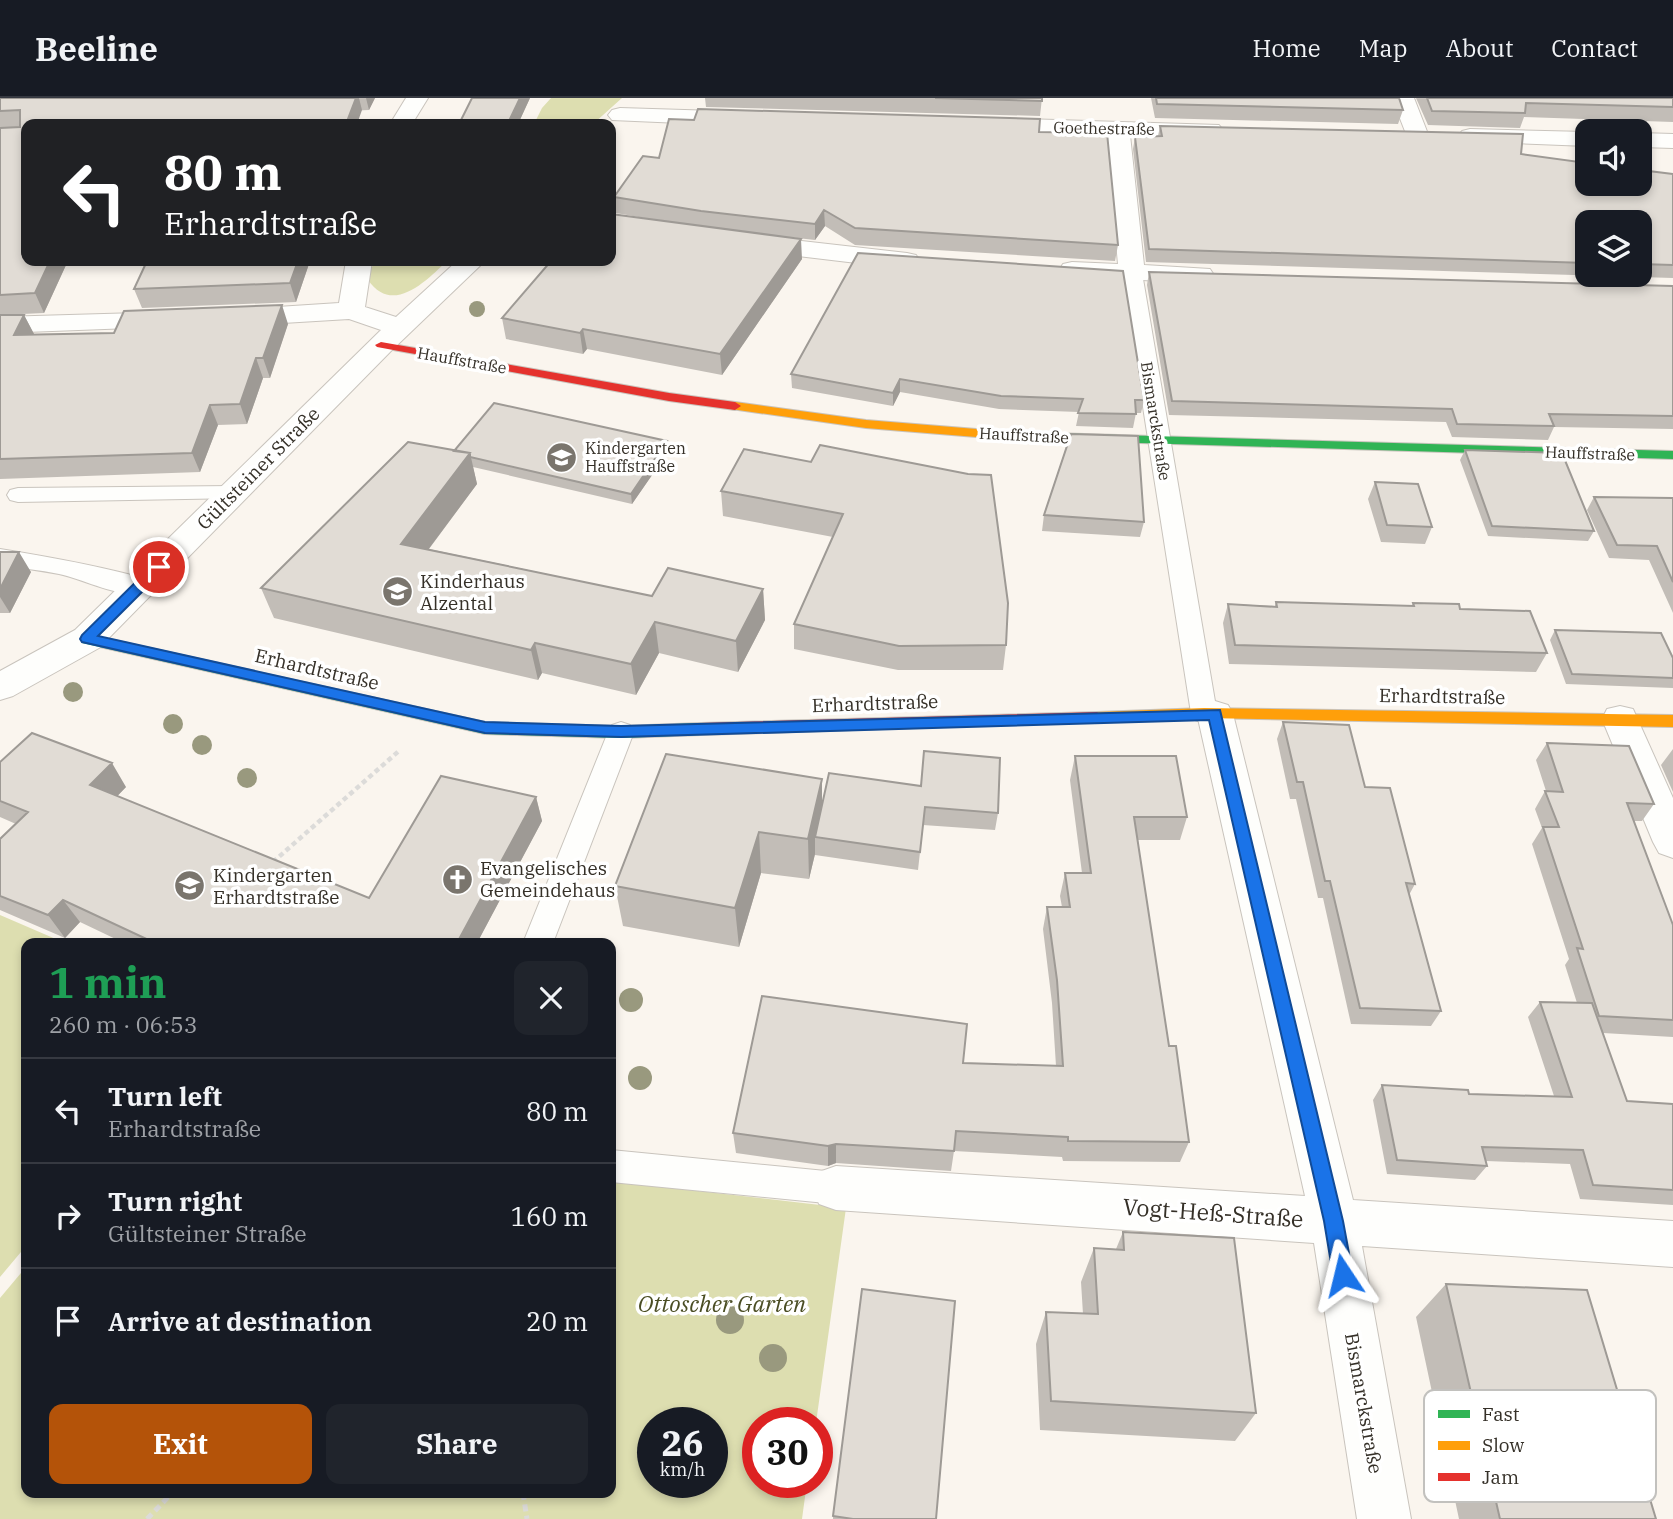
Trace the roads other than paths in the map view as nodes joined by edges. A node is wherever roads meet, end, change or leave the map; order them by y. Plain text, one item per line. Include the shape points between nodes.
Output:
1 (417, 98) edge
2 (640, 98) edge
3 (1403, 98) edge
4 (404, 119) edge
5 (771, 119) edge
6 (616, 120) edge
7 (963, 124) edge
8 (1117, 128) junction
9 (1239, 131) edge
10 (1389, 134) edge
11 (1416, 134) junction
12 (1575, 139) edge
13 (1652, 140) edge
14 (1673, 141) edge
15 (728, 241) edge
16 (928, 262) edge
17 (358, 266) edge
18 (467, 266) edge
19 (1051, 268) edge
20 (1132, 273) junction
21 (1229, 276) edge
22 (351, 311) junction
23 (0, 325) edge
24 (391, 336) junction
25 (1158, 440) junction
26 (1673, 455) edge
27 (233, 493) junction
28 (18, 495) dead end
29 (0, 557) edge
30 (141, 586) junction
31 (87, 639) junction
32 (0, 687) edge
33 (1210, 714) junction
34 (1620, 719) junction
35 (1673, 721) edge
36 (621, 732) junction
37 (1673, 842) edge
38 (540, 938) edge
39 (616, 1166) edge
40 (836, 1188) joint
41 (1334, 1221) junction
42 (1673, 1244) edge
43 (1384, 1519) edge

1 - 4 street
2 - 6 street
3 - 11 street
5 - 6 street
7 - 8 street, Goethestraße via 1074,118
8 - 9 street, Goethestraße
8 - 20 street, Bismarckstraße
10 - 11 street
11 - 12 street
13 - 14 street
15 - 16 street
17 - 22 street
18 - 24 street, Gültsteiner Straße
19 - 20 street
20 - 21 street
20 - 25 lane, Bismarckstraße
22 - 23 street
22 - 24 street
24 - 25 street, Hauffstraße via 669,397 866,424 1014,436
24 - 27 street, Gültsteiner Straße
25 - 26 street, Hauffstraße
25 - 33 lane, Bismarckstraße
27 - 28 lane
27 - 30 street, Gültsteiner Straße
29 - 30 lane
30 - 31 street, Gültsteiner Straße
31 - 32 street, Gültsteiner Straße
31 - 36 street, Erhardtstraße via 485,728
33 - 34 street, Erhardtstraße
33 - 36 street, Erhardtstraße
33 - 41 street, Bismarckstraße
34 - 35 street, Erhardtstraße
34 - 37 street
36 - 38 lane
39 - 40 lane
40 - 41 street, Vogt-Heß-Straße
41 - 42 street, Vogt-Heß-Straße
41 - 43 street, Bismarckstraße

